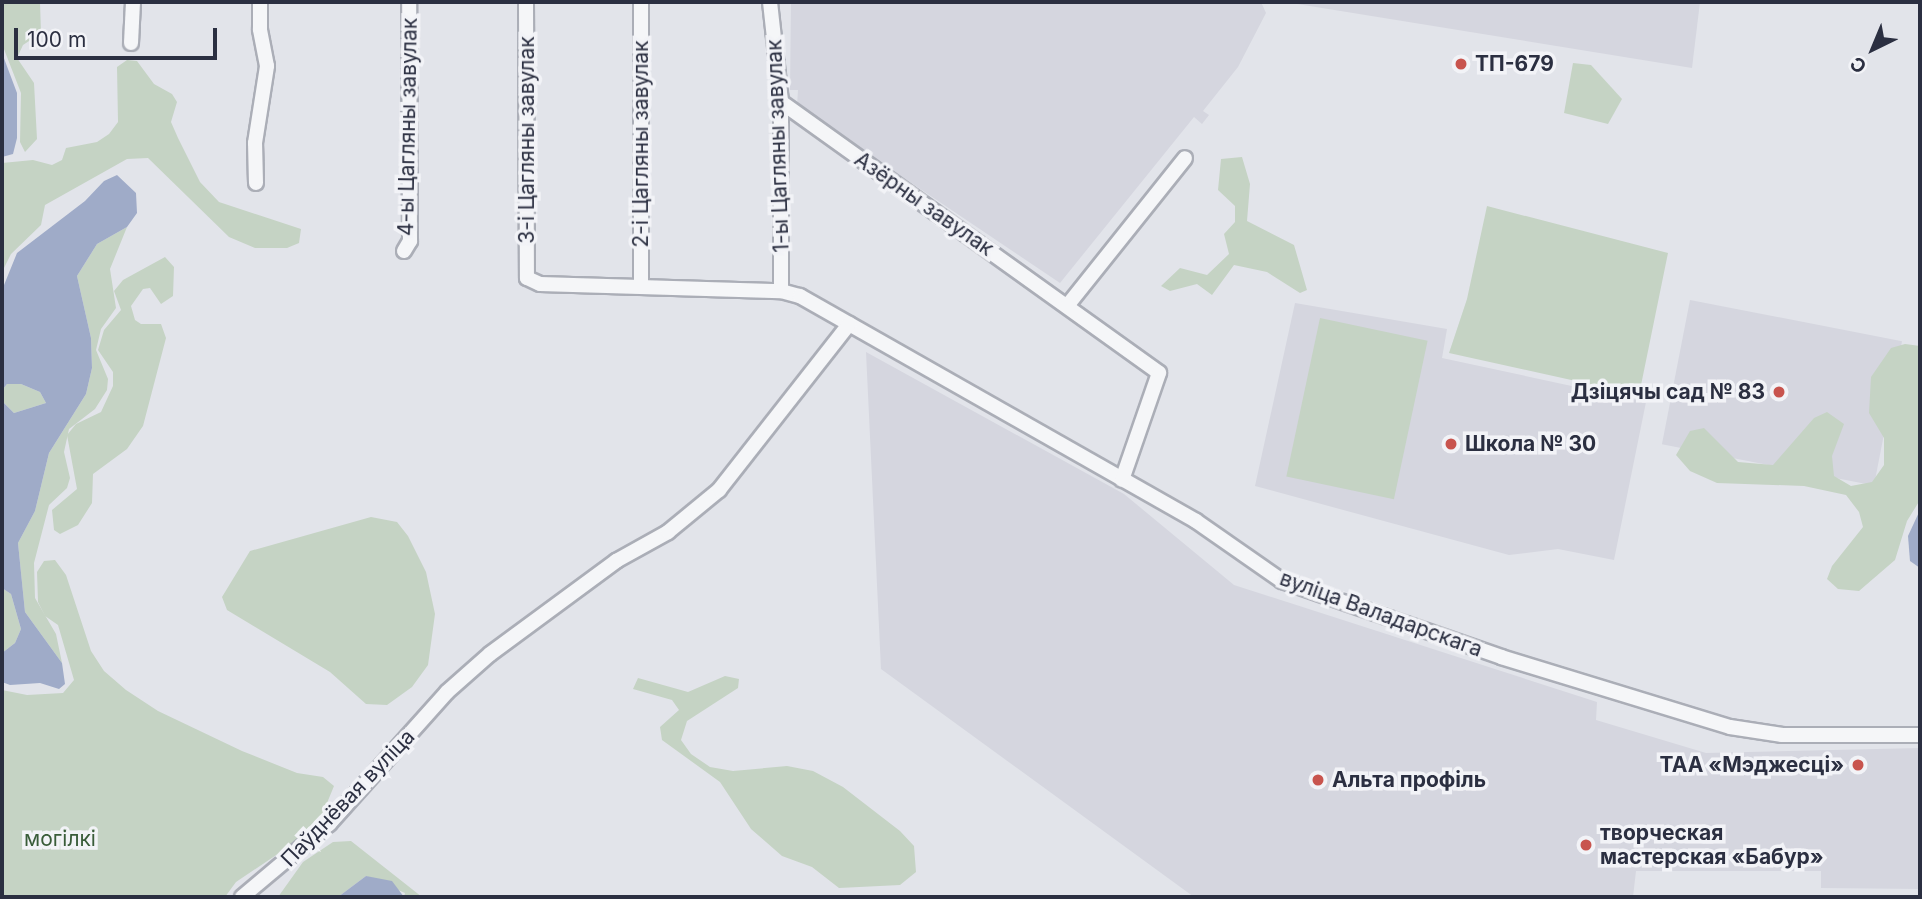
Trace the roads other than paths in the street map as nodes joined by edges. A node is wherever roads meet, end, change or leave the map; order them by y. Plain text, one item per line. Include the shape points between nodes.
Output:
1 (132, 2) edge
2 (260, 2) edge
3 (409, 2) edge
4 (526, 2) edge
5 (641, 2) edge
6 (770, 2) edge
7 (131, 43) dead end
8 (781, 102) junction
9 (1185, 158) dead end
10 (256, 183) dead end
11 (404, 251) dead end
12 (641, 286) junction
13 (781, 291) junction
14 (1067, 306) junction
15 (849, 324) junction
16 (1122, 480) junction
17 (1920, 735) edge
18 (242, 897) edge

1 - 7 street
2 - 10 street via 267,66 255,144
3 - 11 street, 4-ы Цагляны завулак via 410,241
4 - 12 street, 3-і Цагляны завулак via 527,278 540,284
5 - 12 street, 2-і Цагляны завулак
6 - 8 street, 1-ы Цагляны завулак
8 - 13 street, 1-ы Цагляны завулак
8 - 14 street, Азёрны завулак
9 - 14 street
12 - 13 street via 672,291
13 - 15 street, вуліца Валадарскага
14 - 16 street, Азёрны завулак via 1159,373
15 - 16 street, вуліца Валадарскага
15 - 18 street, Паўднёвая вуліца via 719,491 668,532 616,561 489,654 447,692 328,824
16 - 17 street, вуліца Валадарскага via 1196,521 1282,581 1624,697 1730,727 1782,735

